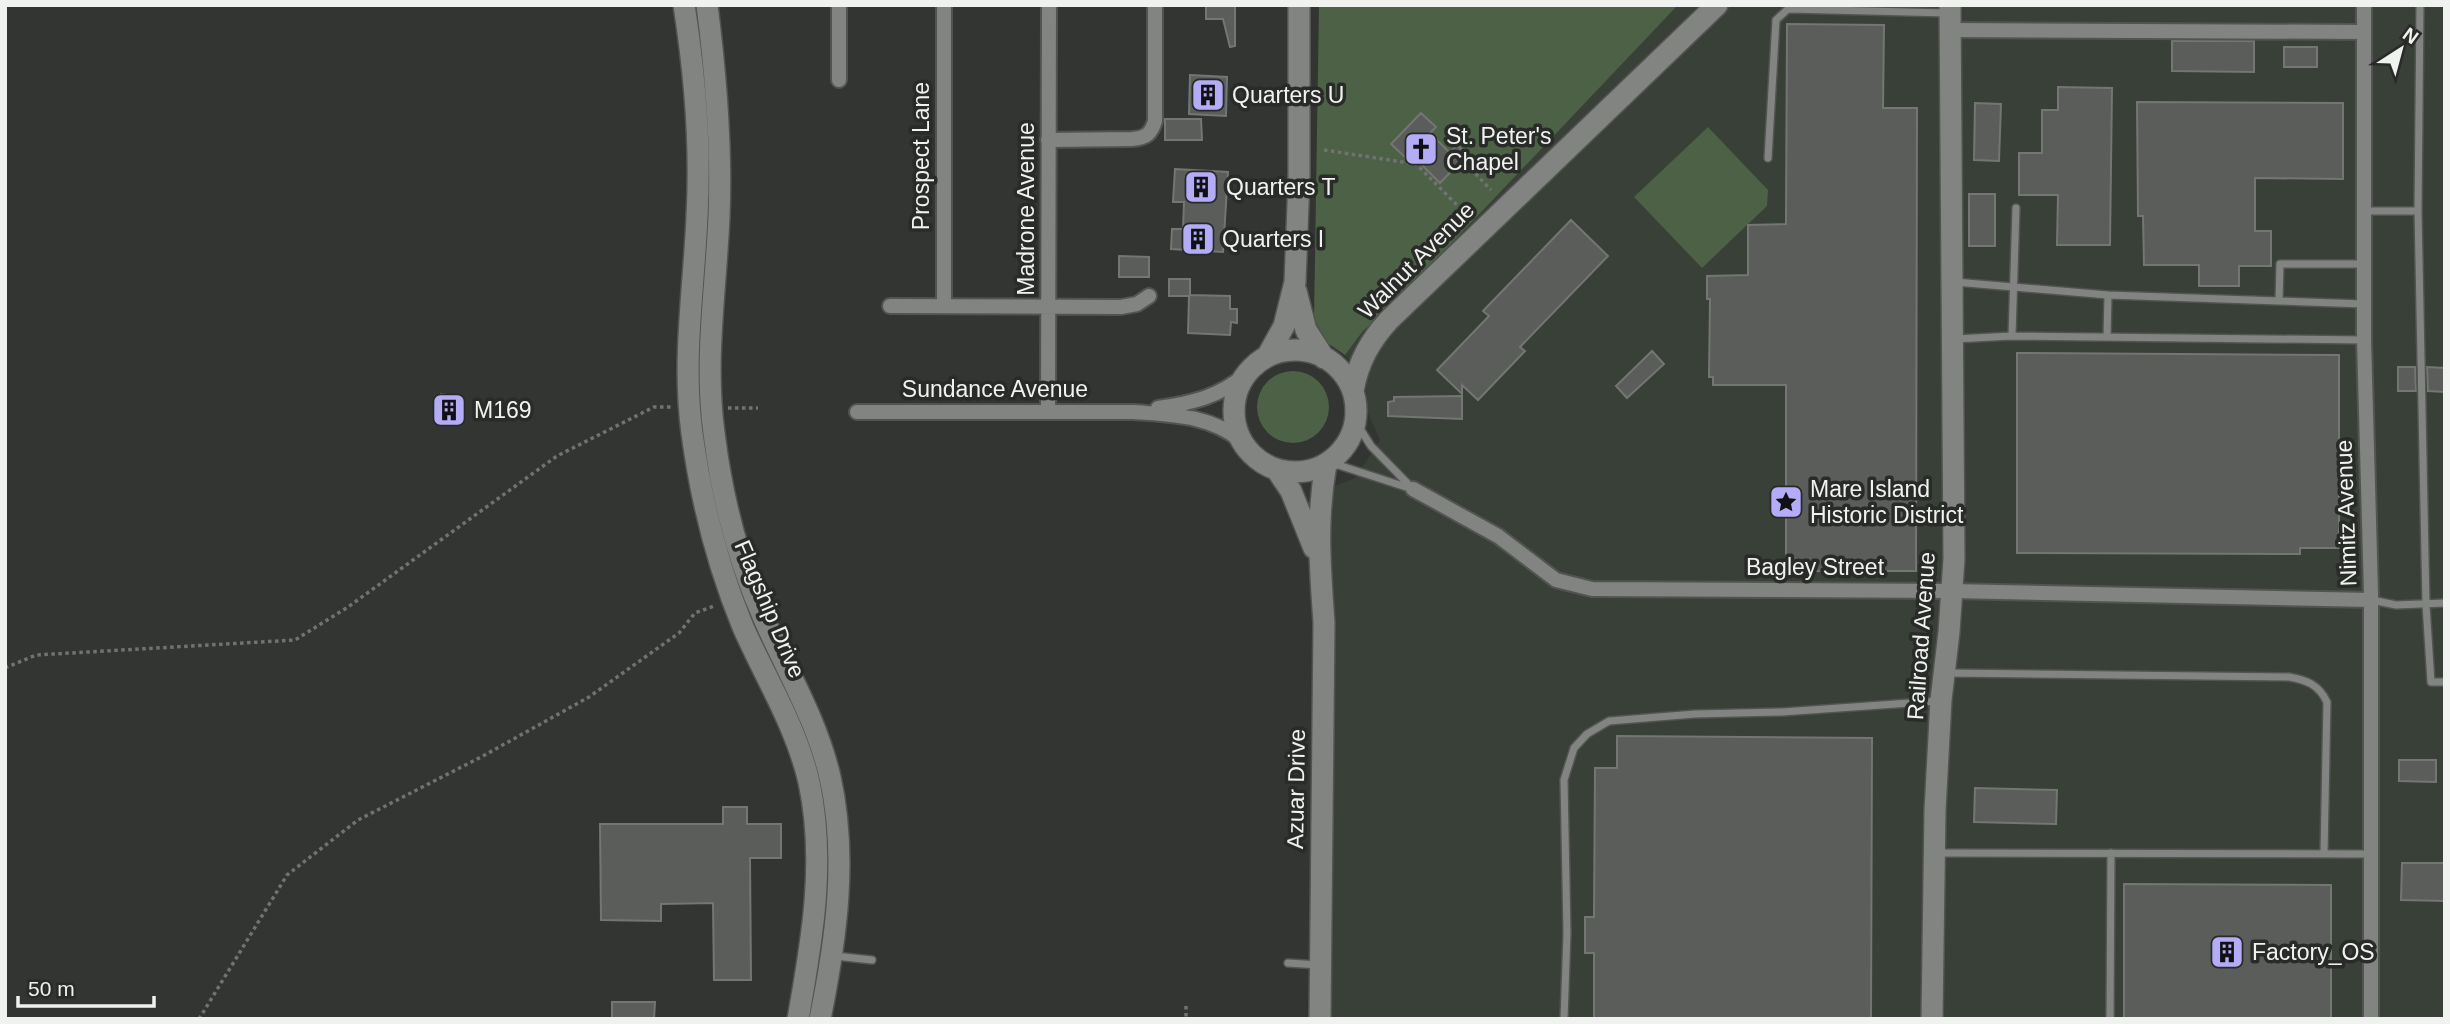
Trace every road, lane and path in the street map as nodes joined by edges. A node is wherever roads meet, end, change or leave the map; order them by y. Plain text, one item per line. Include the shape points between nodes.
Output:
1 (684, 5) edge
2 (707, 5) edge
3 (839, 5) edge
4 (944, 5) edge
5 (1049, 5) edge
6 (1155, 5) edge
7 (1299, 5) edge
8 (1717, 5) edge
9 (2364, 5) edge
10 (2420, 5) edge
11 (1950, 16) edge
12 (2364, 32) junction
13 (839, 80) dead end
14 (1048, 139) junction
15 (1458, 144) dead end
16 (1324, 150) dead end
17 (1408, 156) dead end
18 (1768, 158) dead end
19 (1462, 160) dead end
20 (1416, 164) junction
21 (1472, 170) junction
22 (1492, 190) dead end
23 (2016, 208) dead end
24 (2364, 211) junction
25 (2418, 211) junction
26 (1467, 215) dead end
27 (2364, 264) junction
28 (1951, 281) junction
29 (1295, 282) junction
30 (2014, 286) junction
31 (2108, 295) junction
32 (1149, 296) dead end
33 (2279, 301) junction
34 (2364, 304) junction
35 (890, 306) dead end
36 (944, 306) junction
37 (1048, 307) junction
38 (2012, 336) junction
39 (2107, 337) junction
40 (1952, 339) junction
41 (2364, 340) junction
42 (1268, 355) junction
43 (1324, 358) junction
44 (1245, 374) junction
45 (1353, 391) junction
46 (654, 407) dead end
47 (857, 412) dead end
48 (1048, 412) junction
49 (1134, 412) junction
50 (1356, 421) junction
51 (1240, 440) junction
52 (1328, 463) junction
53 (1277, 470) junction
54 (1413, 489) junction
55 (1318, 560) junction
56 (1952, 591) junction
57 (2371, 600) junction
58 (2445, 603) edge
59 (2426, 605) junction
60 (695, 613) dead end
61 (5, 668) edge
62 (1944, 673) junction
63 (2445, 682) edge
64 (1941, 700) junction
65 (1934, 853) junction
66 (2111, 853) junction
67 (2324, 854) junction
68 (2372, 854) junction
69 (831, 956) junction
70 (872, 960) dead end
71 (1288, 963) dead end
72 (1320, 965) junction
73 (1186, 1006) dead end
74 (199, 1019) edge
75 (798, 1019) edge
76 (820, 1019) edge
77 (1030, 1019) edge
78 (1041, 1019) edge
79 (1186, 1019) edge
80 (1320, 1019) edge
81 (1564, 1019) edge
82 (1932, 1019) edge
83 (2110, 1019) edge
84 (2371, 1019) edge

1 - 75 street, Flagship Drive via 698,161 688,336 691,429 703,504 720,564 744,628 792,729 813,805 817,877
2 - 69 street, Flagship Drive via 720,160 710,337 713,430 741,558 764,619 813,721 830,776 839,853
3 - 13 street
4 - 36 street, Prospect Lane
5 - 14 street, Madrone Avenue
6 - 14 street via 1155,121 1149,134 1142,139
7 - 29 street
8 - 45 street, Walnut Avenue via 1389,320 1361,360
9 - 12 street, Nimitz Avenue
10 - 25 lane
11 - 12 street
11 - 18 lane via 1788,9 1780,15 1776,20
11 - 28 street, Railroad Avenue
12 - 24 street, Nimitz Avenue
14 - 37 street, Madrone Avenue
15 - 21 path via 1478,164
16 - 20 path
17 - 20 path
19 - 21 path
20 - 26 path
21 - 22 path
23 - 30 lane
24 - 25 lane
24 - 27 street, Nimitz Avenue
25 - 59 lane
27 - 33 lane via 2280,264
27 - 34 street, Nimitz Avenue
28 - 30 lane
28 - 40 street, Railroad Avenue
29 - 42 street via 1284,326
29 - 43 street via 1306,330
30 - 31 lane
30 - 38 lane
31 - 33 lane
31 - 39 lane
32 - 37 street via 1121,307
33 - 34 lane
34 - 41 street, Nimitz Avenue
35 - 36 street
36 - 37 street
37 - 48 street, Madrone Avenue
38 - 39 lane
38 - 40 lane
39 - 41 lane
40 - 56 street, Railroad Avenue
41 - 57 street, Nimitz Avenue
42 - 43 street via 1297,350
42 - 44 street
43 - 45 street via 1337,367
44 - 49 street, Sundance Avenue via 1212,397
44 - 51 street via 1233,411
45 - 50 street
46 - 61 path via 557,456 295,640 36,655
47 - 48 street, Sundance Avenue
48 - 49 street, Sundance Avenue
49 - 51 street, Sundance Avenue via 1213,423
50 - 52 street via 1345,447
50 - 54 lane, Bagley Street via 1371,446
51 - 53 street via 1256,458
52 - 53 street via 1310,471
52 - 54 lane, Bagley Street
52 - 55 street, Azuar Drive
53 - 55 street, Azuar Drive via 1299,507
54 - 56 street, Bagley Street via 1498,536 1556,580 1592,589
55 - 72 street, Azuar Drive via 1324,623
56 - 57 street, Bagley Street
56 - 62 street, Railroad Avenue
57 - 59 lane
57 - 68 street, Nimitz Avenue
58 - 59 lane
59 - 63 lane via 2431,682
60 - 74 path via 678,633 589,697 358,820 287,875
62 - 64 street, Railroad Avenue
62 - 67 lane via 2308,680 2327,702
64 - 65 street, Railroad Avenue
64 - 81 lane via 1621,720 1587,734 1574,748 1564,780
65 - 66 lane
65 - 82 street, Railroad Avenue
66 - 67 lane
66 - 83 lane
67 - 68 lane
68 - 84 street, Nimitz Avenue
69 - 70 lane
69 - 76 street, Flagship Drive
71 - 72 lane
72 - 80 street, Azuar Drive
73 - 79 path
77 - 78 path

